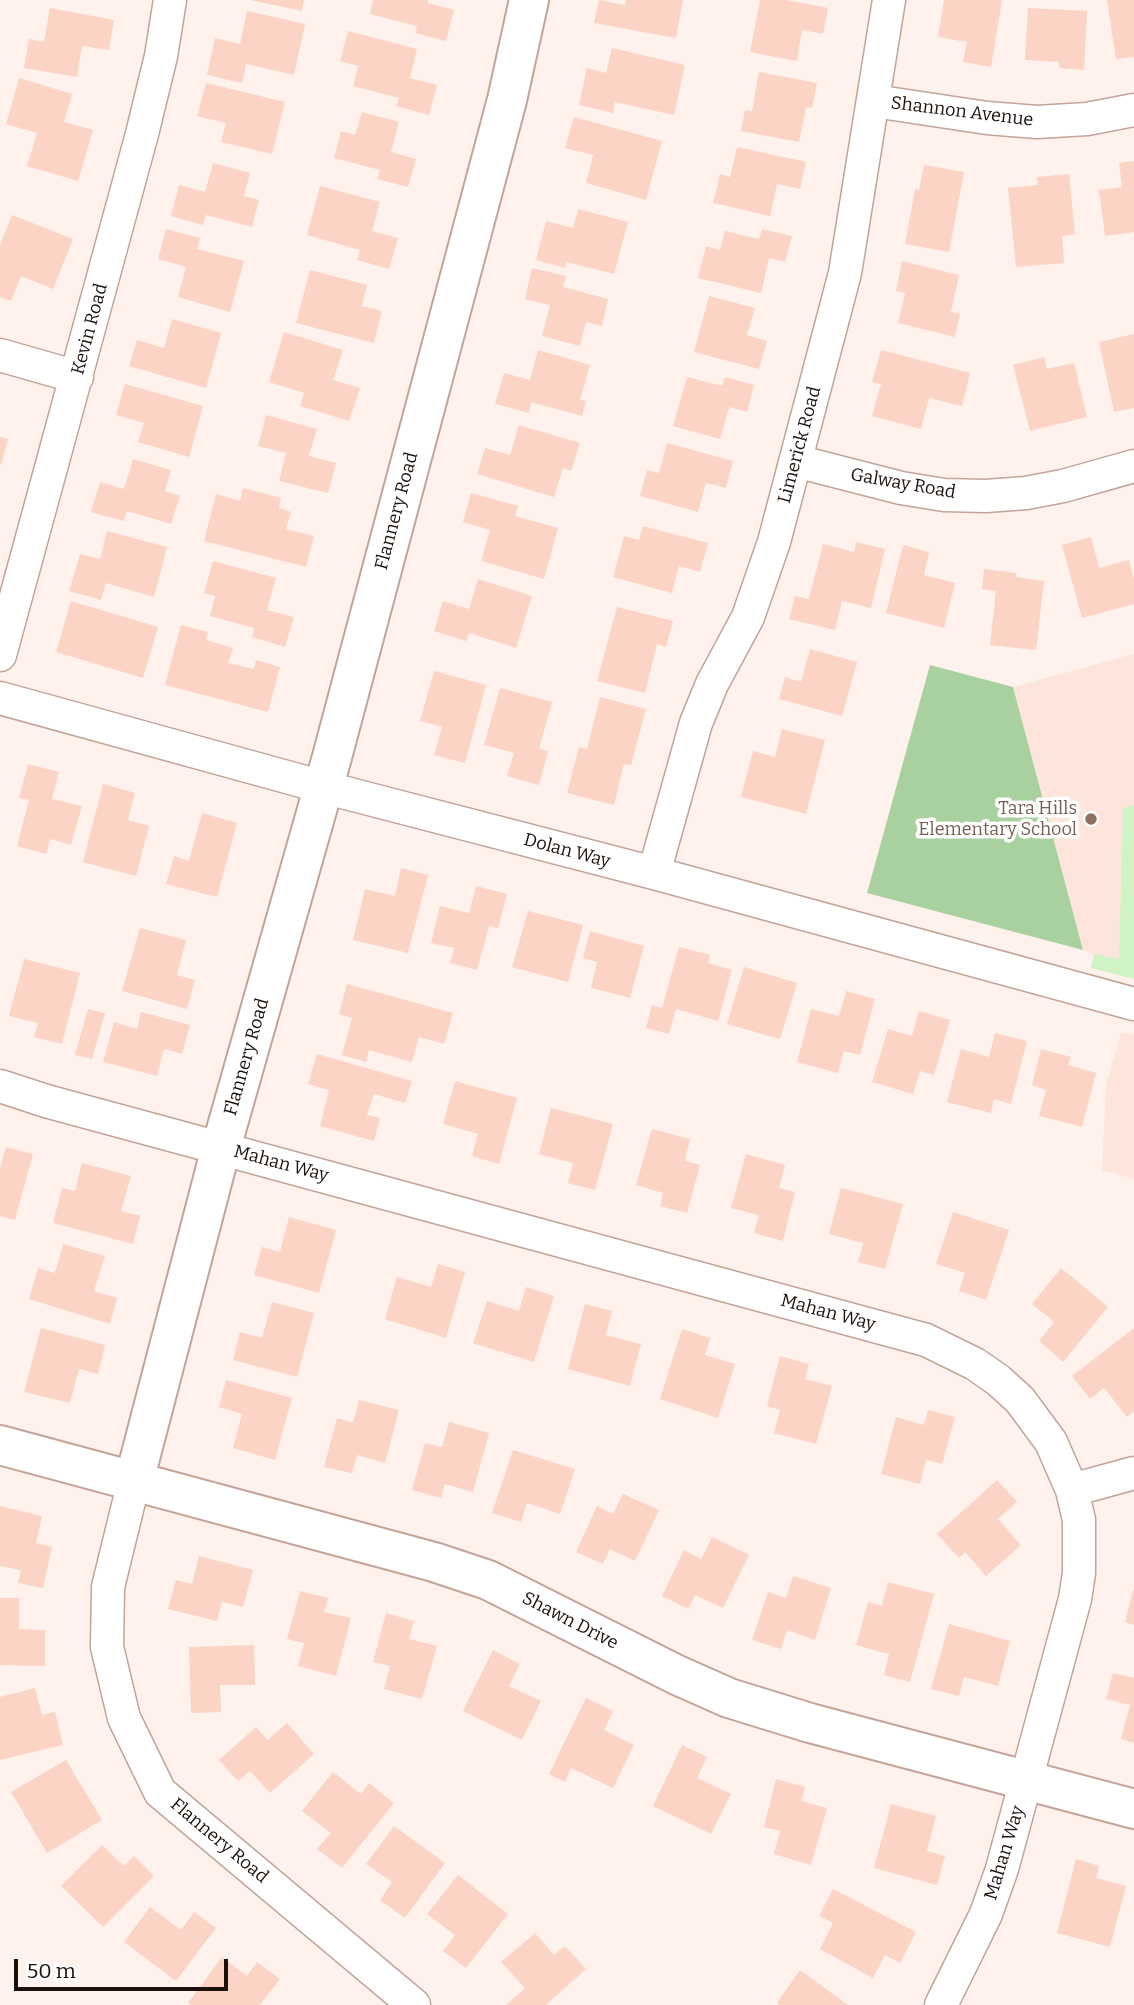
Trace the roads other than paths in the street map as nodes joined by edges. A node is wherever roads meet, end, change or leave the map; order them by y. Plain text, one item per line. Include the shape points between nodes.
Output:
1 (170, 0) edge
2 (529, 0) edge
3 (889, 0) edge
4 (874, 101) junction
5 (1134, 110) edge
6 (0, 355) edge
7 (77, 377) junction
8 (796, 461) junction
9 (1134, 466) edge
10 (0, 655) edge
11 (0, 698) edge
12 (323, 788) junction
13 (654, 873) junction
14 (1134, 1004) edge
15 (0, 1086) edge
16 (221, 1148) junction
17 (0, 1445) edge
18 (1134, 1473) edge
19 (134, 1481) junction
20 (1072, 1490) junction
21 (1026, 1780) junction
22 (1134, 1810) edge
23 (414, 2005) edge
24 (941, 2005) edge

1 - 7 street, Kevin Road via 146,122
2 - 12 street, Flannery Road via 507,100
3 - 4 street, Limerick Road
4 - 5 street, Shannon Avenue via 1037,122
4 - 8 street, Limerick Road via 845,273
6 - 7 street
7 - 10 street, Kevin Road
8 - 9 street, Galway Road via 901,488 986,496 1051,488
8 - 13 street, Limerick Road via 758,592 696,723
11 - 12 street, Dolan Way
12 - 13 street, Dolan Way
12 - 16 street, Flannery Road
13 - 14 street, Dolan Way
15 - 16 street, Mahan Way
16 - 19 street, Flannery Road
16 - 20 street, Mahan Way via 926,1340 975,1364 1020,1400 1051,1442
17 - 19 street, Shawn Drive
18 - 20 street
19 - 21 street, Shawn Drive via 466,1573 729,1698
19 - 23 street, Flannery Road via 108,1587 107,1647 124,1718 160,1792
20 - 21 street, Mahan Way via 1080,1548 1075,1599
21 - 22 street, Shawn Drive
21 - 24 street, Mahan Way via 986,1914

